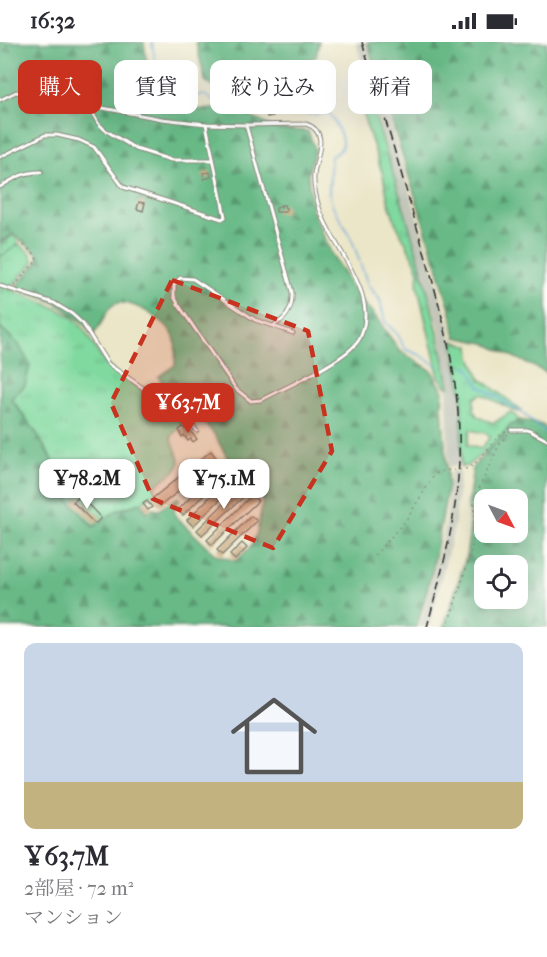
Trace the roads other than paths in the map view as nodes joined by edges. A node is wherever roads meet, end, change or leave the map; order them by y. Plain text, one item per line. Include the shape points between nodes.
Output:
1 (18, 92) edge
2 (0, 100) edge
3 (102, 108) edge
4 (93, 114) edge
5 (206, 124) junction
6 (246, 126) junction
7 (0, 157) edge
8 (212, 160) junction
9 (41, 171) dead end
10 (0, 187) edge
11 (0, 286) edge
12 (273, 326) junction
13 (293, 333) dead end
14 (511, 430) road end
15 (197, 431) dead end
16 (547, 440) edge

1 - 2 lane
3 - 5 lane
4 - 8 lane via 105,130 136,149 171,160
5 - 6 lane
5 - 8 lane
6 - 12 lane via 292,292 290,309
6 - 12 lane via 306,124 319,134 315,192 325,222 361,294 361,336 342,357 261,400 251,401 232,383 174,296 174,285 180,278 193,279 237,310
7 - 8 lane via 45,135 79,140 94,147 123,187 222,219 225,217
9 - 10 lane via 24,174
11 - 15 lane via 54,303 72,314 108,363 152,394 171,398
12 - 13 lane
14 - 16 lane via 528,430

